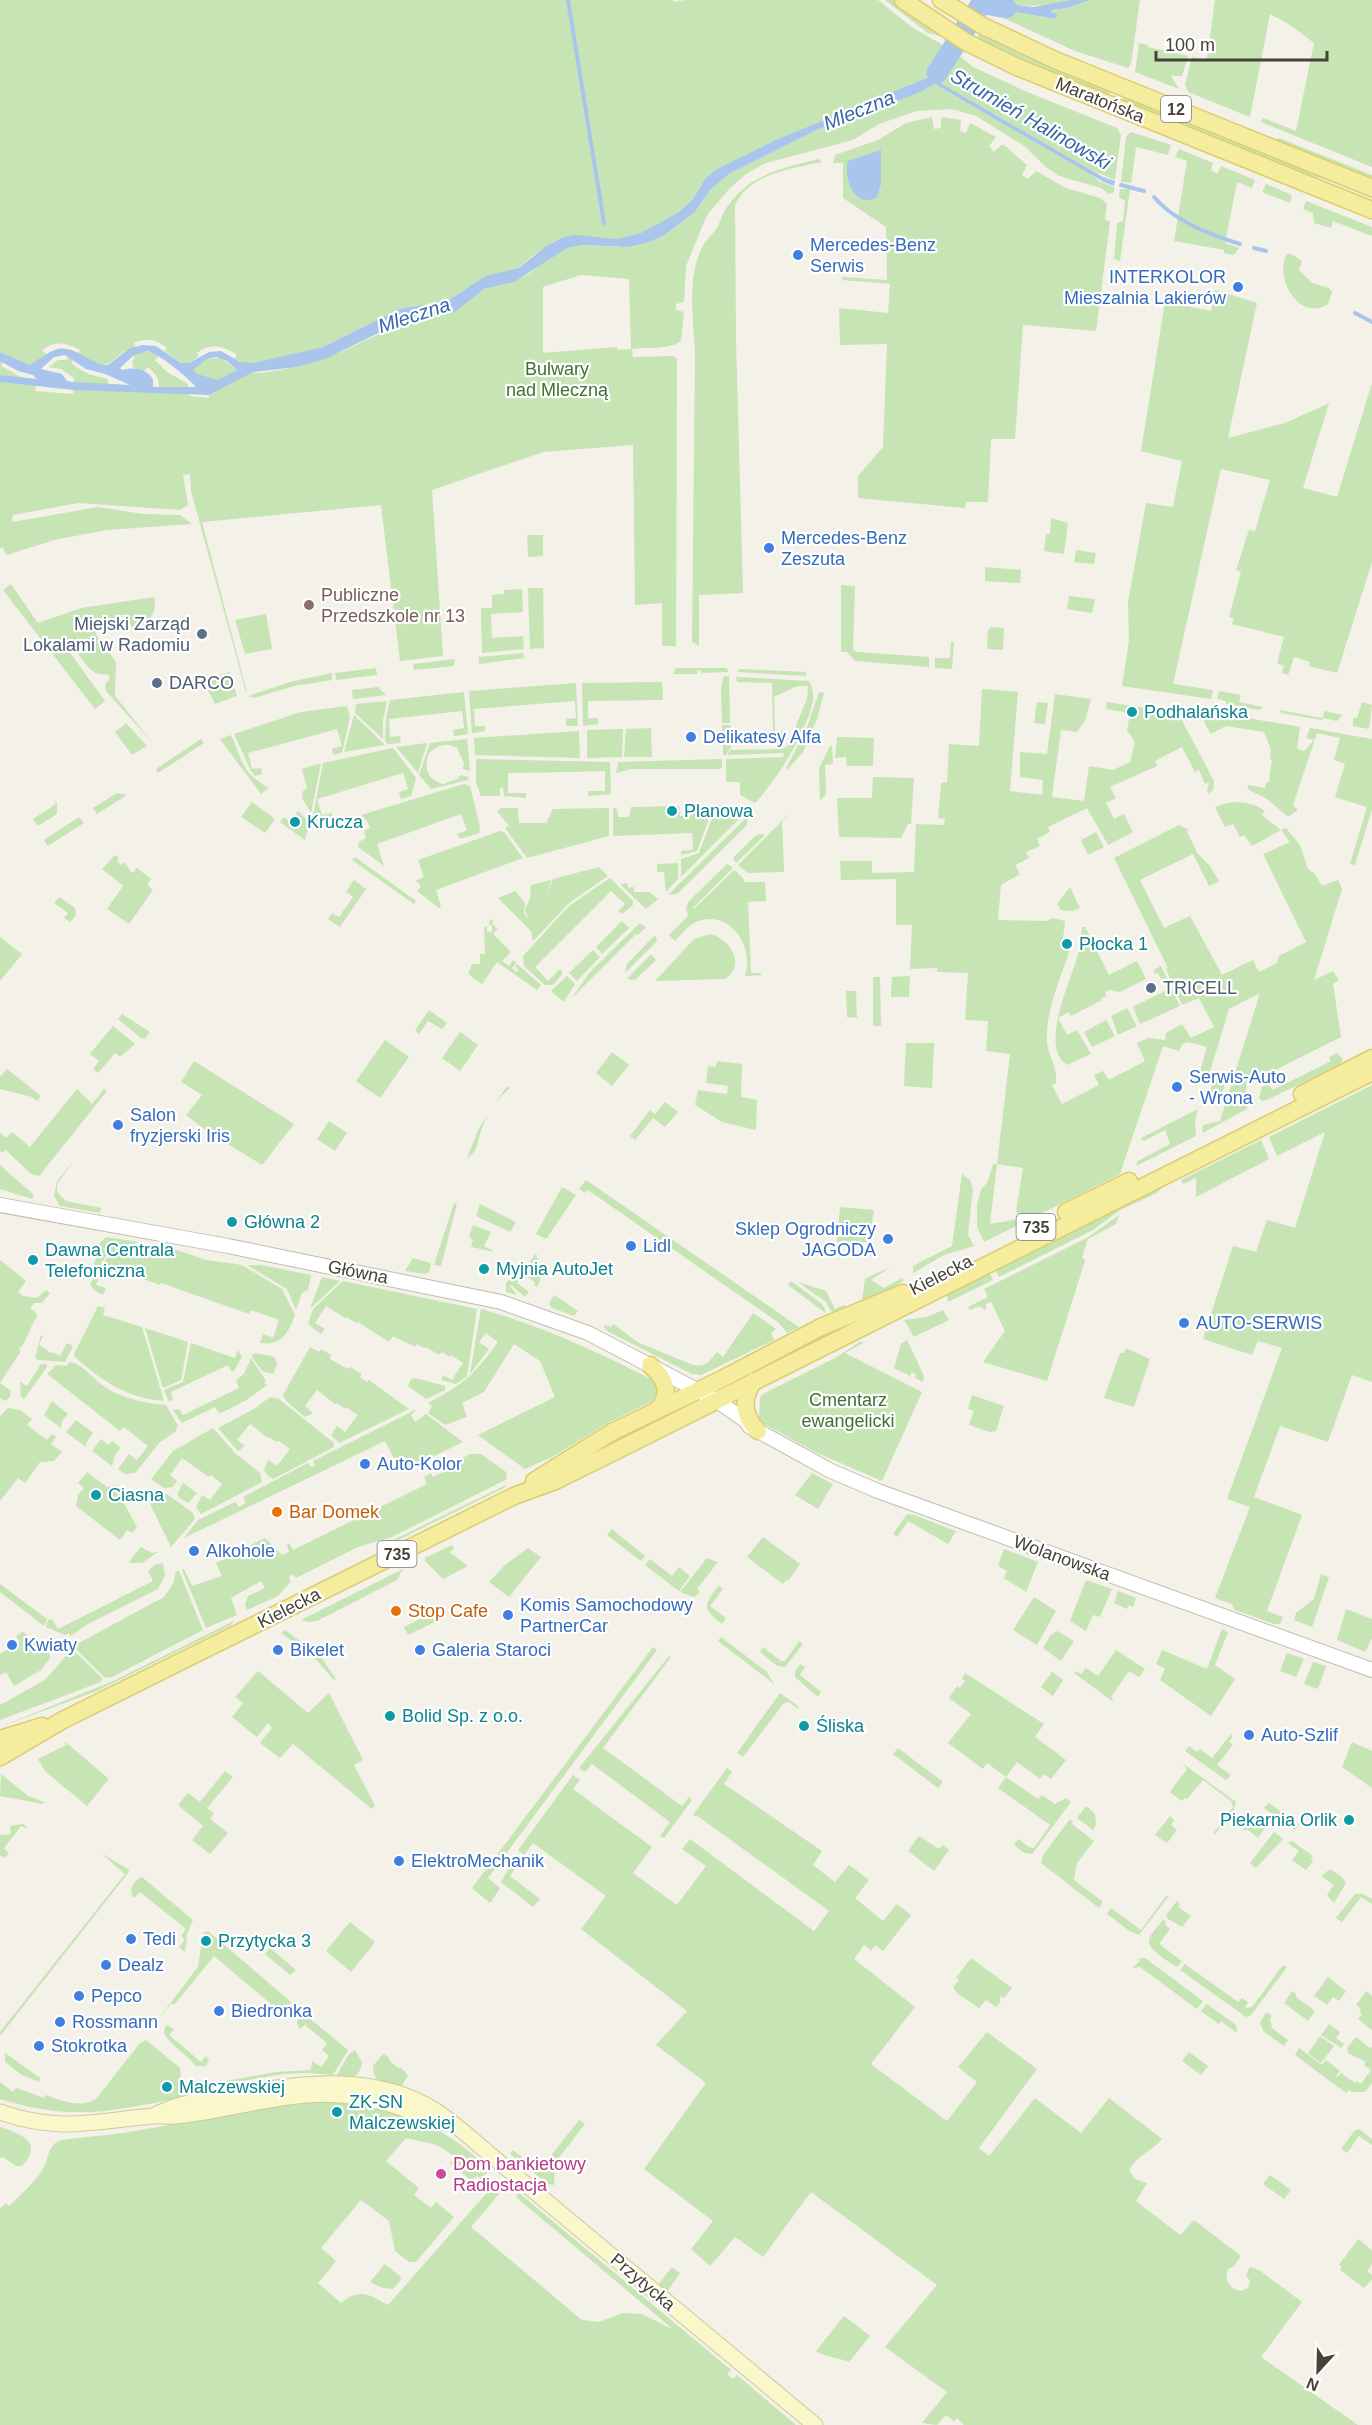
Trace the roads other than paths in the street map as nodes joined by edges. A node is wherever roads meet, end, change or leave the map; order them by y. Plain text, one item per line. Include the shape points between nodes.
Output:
1 (903, 0) edge
2 (941, 0) edge
3 (1372, 188) edge
4 (1372, 210) edge
5 (1372, 1058) edge
6 (1372, 1072) edge
7 (0, 1205) edge
8 (651, 1365) junction
9 (754, 1381) junction
10 (699, 1391) junction
11 (714, 1401) junction
12 (657, 1410) junction
13 (758, 1431) junction
14 (514, 1496) junction
15 (1372, 1670) edge
16 (63, 1720) junction
17 (0, 1739) edge
18 (0, 1757) edge
19 (0, 2112) edge
20 (815, 2425) edge

1 - 4 main road, Maratońska / 12 via 948,31 1017,67
2 - 3 main road, Maratońska / 12 via 982,26 1071,66
5 - 10 main road, Kielecka / 735 via 887,1302 821,1327
6 - 9 main road, Kielecka / 735
7 - 8 street, Główna via 498,1301 576,1328
8 - 10 street, Główna
8 - 12 main road via 661,1375 666,1389
9 - 11 main road, Kielecka / 735
9 - 13 main road via 744,1406
10 - 11 street, Wolanowska
10 - 12 main road, Kielecka / 735
11 - 13 street, Wolanowska
11 - 14 main road, Kielecka / 735 via 566,1476
12 - 14 main road, Kielecka / 735 via 595,1442
13 - 15 street, Wolanowska via 831,1471 878,1491
14 - 16 main road, Kielecka / 735
16 - 17 main road, Kielecka / 735
16 - 18 main road, Kielecka / 735
19 - 20 main road, Przytycka via 28,2121 74,2125 155,2115 181,2105 295,2084 321,2082 364,2092 395,2093 425,2105 472,2139

